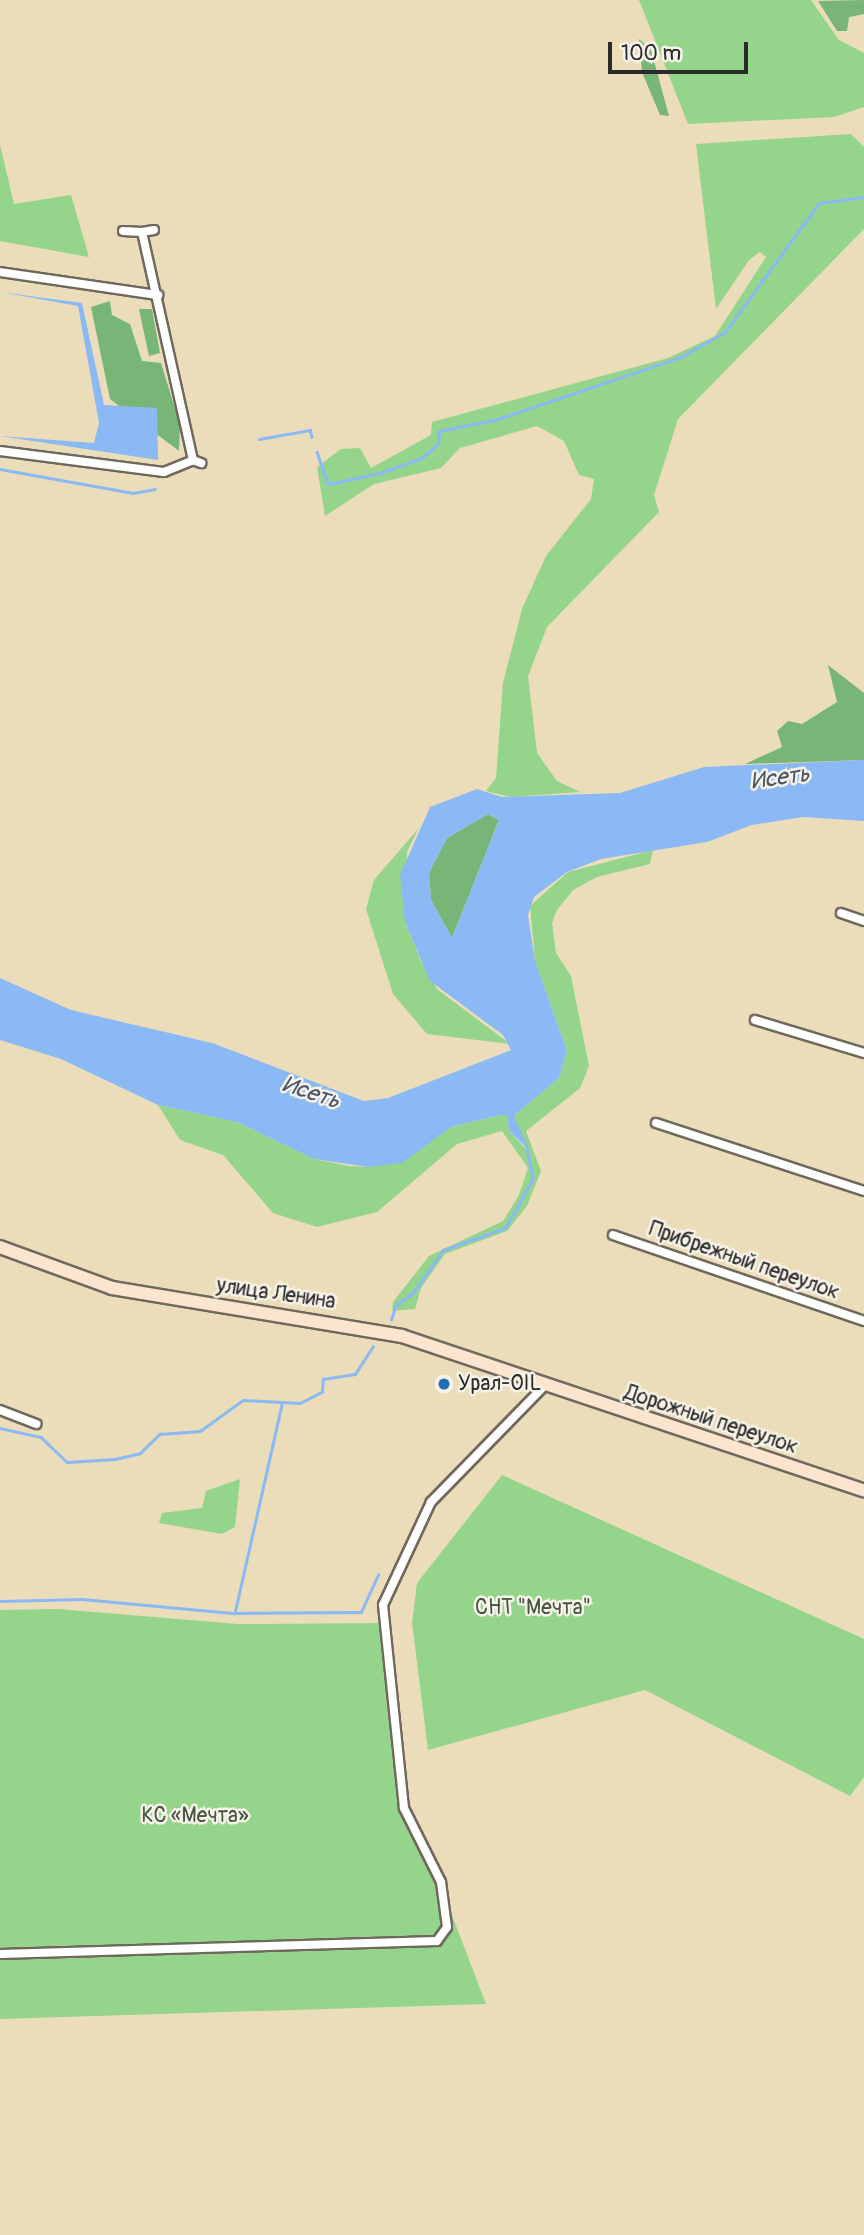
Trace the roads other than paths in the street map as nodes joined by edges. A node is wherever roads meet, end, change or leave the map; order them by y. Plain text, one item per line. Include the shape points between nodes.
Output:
1 (154, 230) dead end
2 (123, 231) dead end
3 (142, 232) junction
4 (0, 272) edge
5 (158, 295) junction
6 (0, 451) edge
7 (841, 913) dead end
8 (864, 920) edge
9 (755, 1020) dead end
10 (864, 1053) edge
11 (656, 1123) dead end
12 (864, 1191) edge
13 (613, 1235) dead end
14 (0, 1247) edge
15 (864, 1321) edge
16 (545, 1385) junction
17 (0, 1410) edge
18 (36, 1424) dead end
19 (864, 1491) edge
20 (0, 1954) edge

1 - 3 street
2 - 3 street
3 - 5 street
4 - 5 street
5 - 6 street via 197,461 164,472
7 - 8 street
9 - 10 street
11 - 12 street
13 - 15 street, Прибрежный переулок
14 - 16 main road, улица Ленина via 153,1297 378,1330
16 - 19 main road, Дорожный переулок
16 - 20 street via 431,1502 383,1605 404,1808 441,1882 447,1927 437,1941
17 - 18 street

